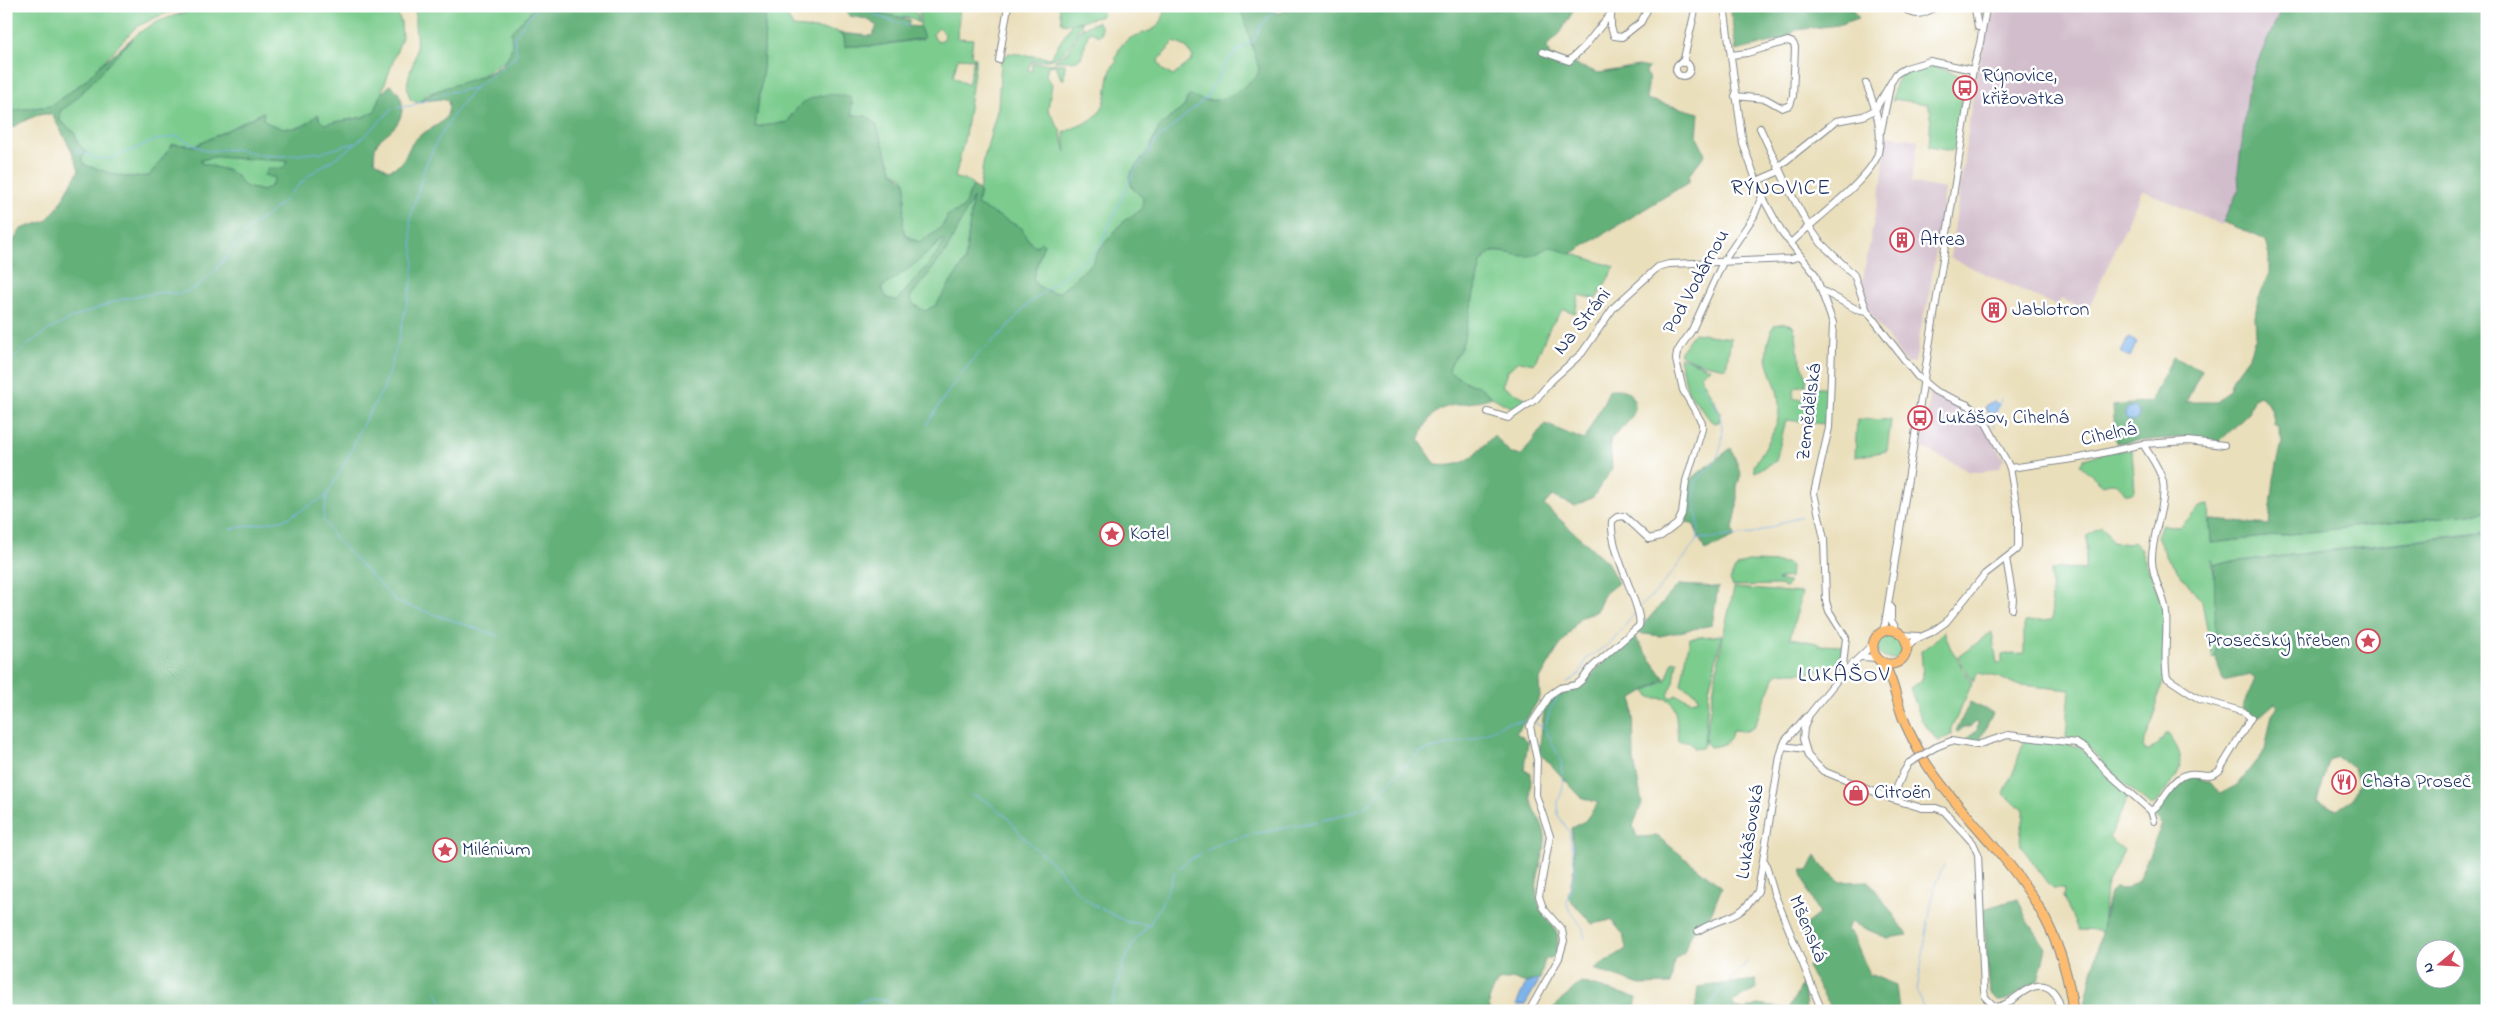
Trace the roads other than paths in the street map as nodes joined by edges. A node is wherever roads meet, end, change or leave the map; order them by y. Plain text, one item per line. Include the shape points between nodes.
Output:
1 (1008, 6) edge
2 (1617, 6) edge
3 (1649, 6) edge
4 (1696, 6) edge
5 (1724, 6) edge
6 (1902, 6) edge
7 (1937, 6) edge
8 (1973, 7) edge
9 (1987, 8) edge
10 (1612, 13) junction
11 (1543, 52) dead end
12 (1976, 54) junction
13 (1731, 55) junction
14 (999, 60) dead end
15 (1683, 63) dead end
16 (1973, 70) junction
17 (1892, 80) junction
18 (1866, 83) dead end
19 (1735, 96) junction
20 (1875, 110) junction
21 (1760, 128) dead end
22 (1880, 134) junction
23 (1779, 169) junction
24 (1757, 181) junction
25 (1762, 196) junction
26 (1808, 225) junction
27 (1791, 243) junction
28 (1800, 256) junction
29 (1723, 262) junction
30 (1823, 291) junction
31 (1867, 311) junction
32 (1923, 380) junction
33 (1488, 412) dead end
34 (2143, 444) junction
35 (2224, 445) dead end
36 (2010, 468) junction
37 (2006, 558) junction
38 (1892, 580) junction
39 (2012, 609) dead end
40 (1882, 633) junction
41 (1900, 633) junction
42 (1924, 635) junction
43 (1874, 643) junction
44 (1907, 648) junction
45 (1858, 658) junction
46 (1880, 660) junction
47 (1898, 662) junction
48 (1842, 674) junction
49 (1896, 696) junction
50 (1809, 715) junction
51 (1783, 746) junction
52 (1805, 749) junction
53 (1892, 799) junction
54 (2151, 811) junction
55 (2154, 821) dead end
56 (1764, 859) junction
57 (1698, 932) dead end
58 (2061, 1009) edge
59 (1529, 1011) edge
60 (1822, 1011) edge
61 (2073, 1011) edge

1 - 14 street
2 - 10 street
3 - 10 street via 1641,22 1622,37 1614,36 1612,32
4 - 15 street
5 - 13 street
6 - 7 street via 1912,14 1920,15
8 - 9 street
8 - 12 street via 1978,23
9 - 12 street
10 - 11 street via 1569,61
12 - 16 street
13 - 19 street
13 - 19 street via 1788,41 1795,47 1794,96 1790,105 1782,108 1766,99
16 - 17 street via 1930,61 1906,68
16 - 32 street
17 - 20 street
17 - 22 street
18 - 20 street
19 - 24 street via 1743,144
20 - 22 street
20 - 23 street via 1863,116 1836,121
21 - 23 street
22 - 26 street via 1874,164
23 - 24 street
23 - 26 street
24 - 25 street
25 - 27 street, Zemědělská
25 - 29 street, Pod Vodárnou via 1754,216
26 - 27 street
26 - 31 street via 1821,243 1854,275
27 - 28 street, Zemědělská
28 - 29 street, Na Stráni
28 - 30 street, Zemědělská via 1815,274
29 - 33 street, Na Stráni via 1658,267 1614,307 1582,353 1536,398 1508,418
29 - 59 street, Pod Vodárnou via 1692,330 1677,352 1683,390 1701,417 1702,429 1686,481 1680,519 1667,532 1653,539 1646,537 1624,516 1612,521 1615,549 1639,614 1639,626 1591,668 1582,680 1551,694 1532,722 1531,735 1537,760 1536,794 1550,836 1539,896 1543,908 1562,930 1564,941 1559,958
30 - 31 street via 1856,309
30 - 48 street, Zemědělská via 1833,323 1833,356 1828,428 1814,494 1824,539 1826,601 1829,612 1846,638
31 - 32 street via 1901,357
32 - 36 street via 1935,391 1968,405 1978,413
32 - 38 street
34 - 35 street, Cihelná via 2188,441
34 - 36 street, Cihelná via 2080,458
34 - 54 street via 2163,483 2152,563 2154,580 2166,611 2166,678 2199,699 2244,712 2251,718 2219,771 2211,776 2191,774 2181,777
36 - 37 street via 2018,515 2018,546
37 - 39 street via 2014,603
37 - 42 street via 1986,574 1946,622
38 - 40 street
38 - 41 street via 1890,618
40 - 41 main road via 1890,630
40 - 43 main road
41 - 42 street via 1911,637
41 - 44 main road
42 - 44 street
43 - 45 street, Lukášovská
43 - 46 main road via 1874,651
44 - 47 main road via 1905,656
45 - 46 street via 1868,656
45 - 48 street, Lukášovská
46 - 47 main road via 1890,664
46 - 49 main road
47 - 49 main road via 1893,675
48 - 50 street, Lukášovská
49 - 61 main road via 1915,744 1934,775 2042,910 2061,953
50 - 51 street, Lukášovská via 1793,730
50 - 52 street via 1803,732
51 - 52 street
51 - 56 street, Lukášovská
52 - 53 street via 1823,771
53 - 54 street, bridge via 1910,763 1936,748 1951,741 1978,745 2008,735 2076,744 2086,749 2106,772
53 - 58 street via 1922,808 1940,809 1950,815 1977,849 1984,990 1989,1003 1995,1007 2003,1006 2032,987 2042,986 2054,992
54 - 55 street
56 - 57 street, Lukášovská via 1758,891 1750,903 1740,914
56 - 60 street, Mšenská via 1774,893

